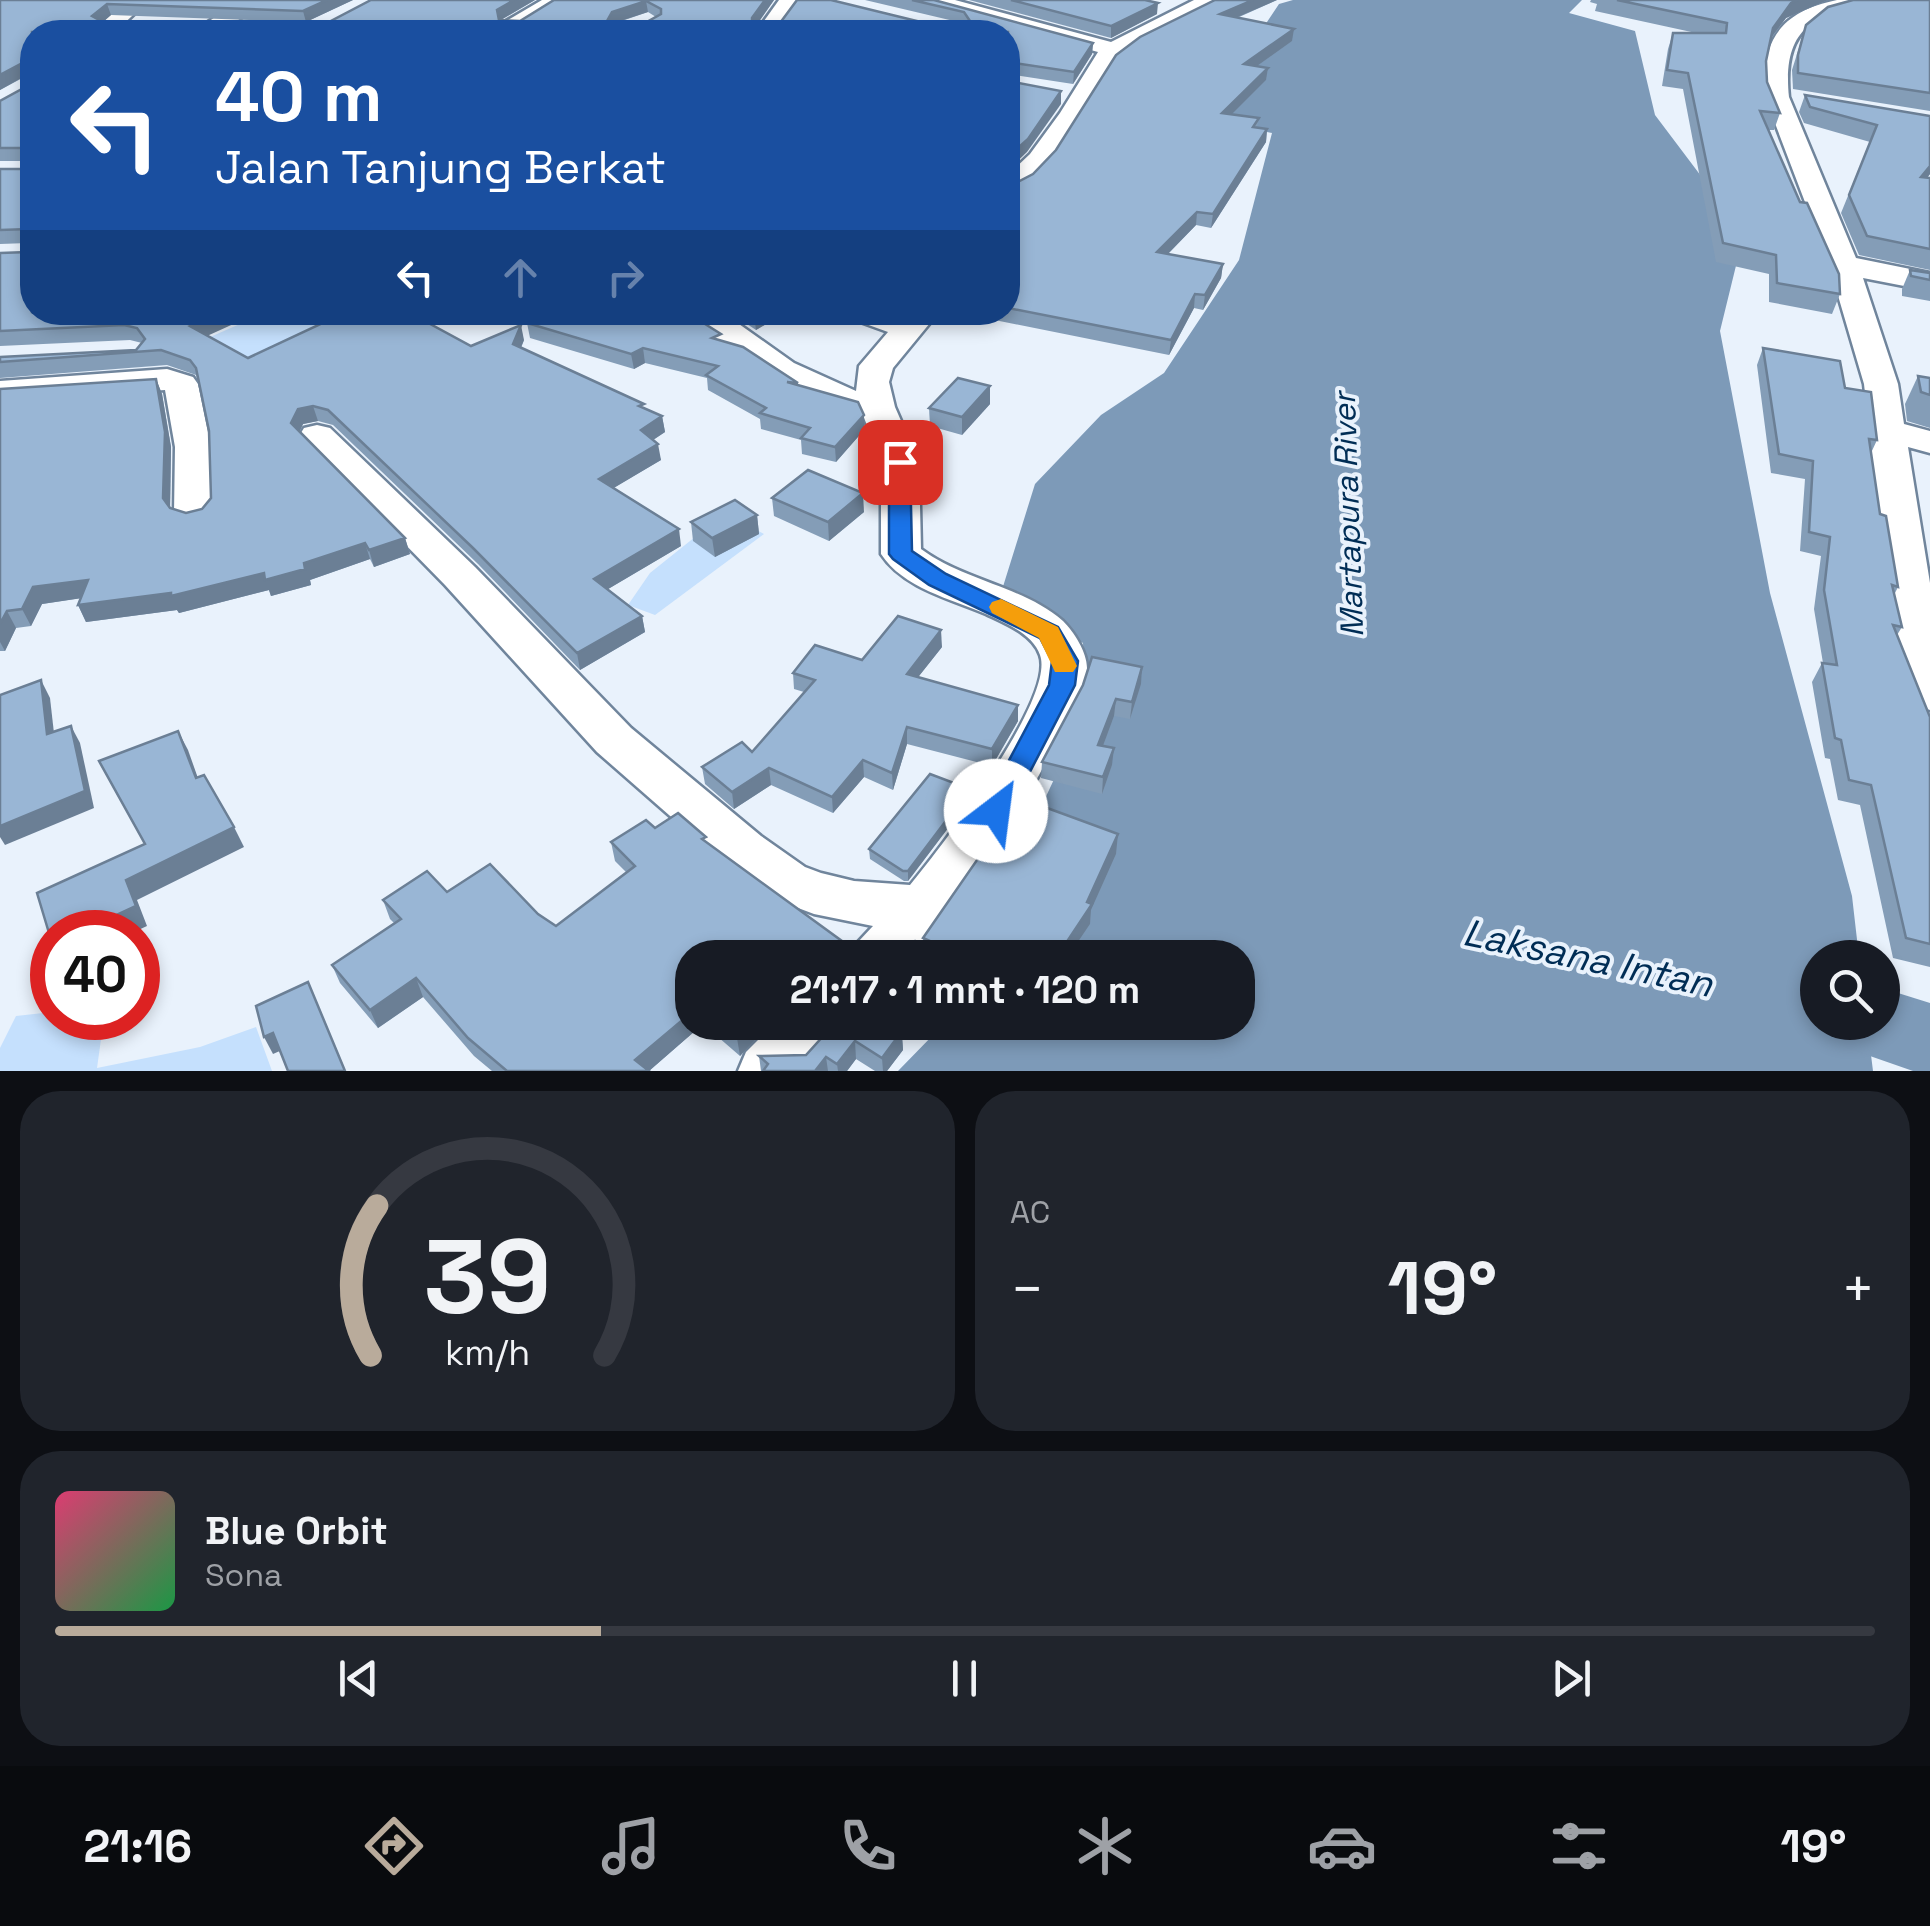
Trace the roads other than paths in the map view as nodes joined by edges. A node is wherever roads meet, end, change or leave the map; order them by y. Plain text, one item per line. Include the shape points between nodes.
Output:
1 (138, 0) edge
2 (558, 0) edge
3 (929, 0) edge
4 (1902, 0) edge
5 (1154, 4) edge
6 (1198, 6) edge
7 (248, 13) edge
8 (117, 20) edge
9 (215, 20) edge
10 (520, 20) edge
11 (1011, 20) edge
12 (1020, 22) edge
13 (1026, 48) edge
14 (1107, 57) junction
15 (1777, 97) junction
16 (1815, 103) edge
17 (1020, 156) edge
18 (1039, 160) junction
19 (1020, 178) edge
20 (1844, 264) junction
21 (1930, 282) edge
22 (717, 325) edge
23 (911, 325) edge
24 (130, 354) edge
25 (0, 359) edge
26 (0, 391) edge
27 (876, 408) junction
28 (1886, 430) junction
29 (317, 436) dead end
30 (1930, 442) edge
31 (194, 514) edge
32 (1930, 694) edge
33 (925, 908) junction
34 (895, 940) edge
35 (796, 1040) edge
36 (766, 1071) edge

1 - 8 street
2 - 10 street
3 - 11 street
4 - 15 street via 1838,5 1789,30 1774,56
5 - 6 street
6 - 14 street
7 - 9 street
12 - 14 street
13 - 14 street
14 - 18 street via 1072,94
15 - 16 street
15 - 20 street
17 - 18 street
18 - 19 street
20 - 21 street
20 - 28 street via 1897,388
22 - 27 street via 820,392
23 - 27 street via 876,366
24 - 25 street
26 - 31 street via 167,379 180,384 192,447
27 - 33 street via 900,462 901,554 927,574 1049,633 1065,661 1062,685 1015,780
28 - 30 street
28 - 32 street
29 - 33 street via 614,740 743,850 814,893
33 - 34 street
35 - 36 street

